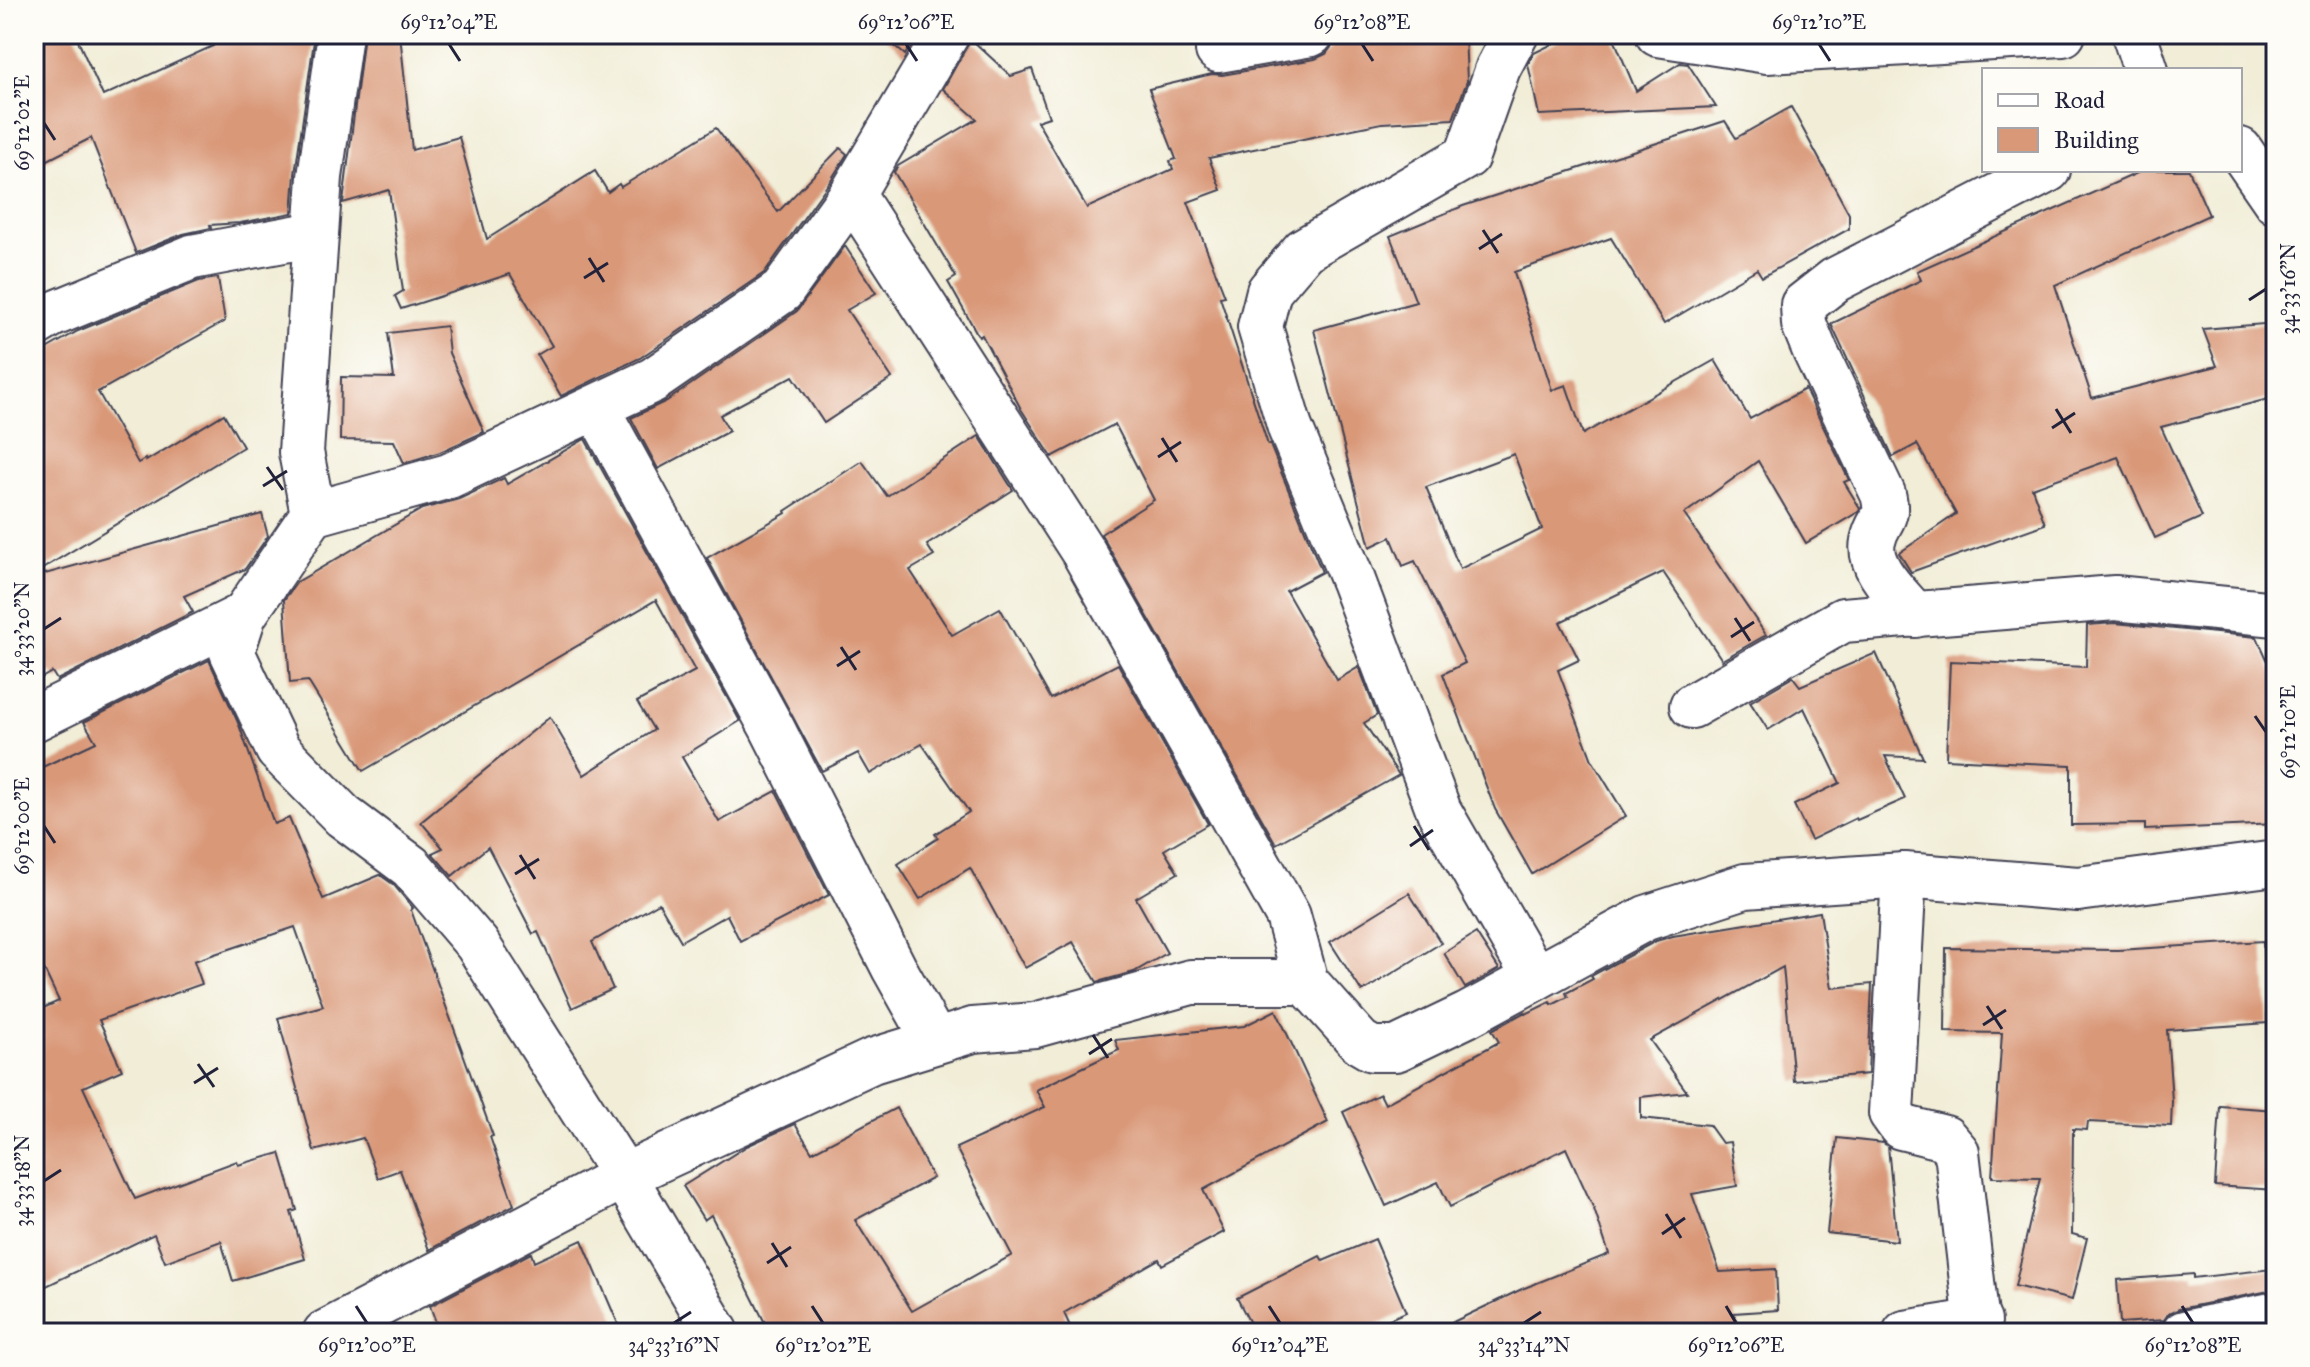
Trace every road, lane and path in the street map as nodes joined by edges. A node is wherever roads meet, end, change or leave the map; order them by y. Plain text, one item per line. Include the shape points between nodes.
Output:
1 (340, 34) edge
2 (947, 34) edge
3 (1311, 34) edge
4 (1516, 34) edge
5 (1658, 34) edge
6 (2063, 34) edge
7 (2134, 34) edge
8 (1218, 50) dead end
9 (2145, 68) edge
10 (2242, 153) edge
11 (2044, 172) edge
12 (852, 194) junction
13 (2276, 202) edge
14 (316, 234) junction
15 (34, 325) edge
16 (596, 407) junction
17 (313, 514) junction
18 (2276, 614) edge
19 (244, 615) junction
20 (1915, 615) junction
21 (1692, 706) dead end
22 (34, 719) edge
23 (2276, 863) edge
24 (1904, 875) junction
25 (1535, 978) junction
26 (1306, 982) junction
27 (935, 1041) junction
28 (624, 1176) junction
29 (2276, 1314) edge
30 (1978, 1327) edge
31 (325, 1333) edge
32 (717, 1333) edge
33 (1905, 1333) edge
34 (2184, 1333) edge

1 - 14 street
2 - 12 street
3 - 8 street
4 - 25 street via 1498,68 1467,156 1304,250 1269,291 1260,327 1290,428 1439,811
5 - 6 street via 1767,51
7 - 9 street
10 - 13 street
11 - 20 street via 1835,280 1803,305 1815,351 1883,494 1887,511 1872,543 1875,566
12 - 16 street via 782,291 653,380
12 - 26 street via 1084,553 1288,916
14 - 15 street via 192,257
14 - 17 street via 301,452
16 - 17 street via 449,476
16 - 27 street
17 - 19 street
18 - 20 street via 2115,598
19 - 22 street
19 - 28 street via 232,652 278,750 343,816 411,867 477,944
20 - 21 street via 1843,620
23 - 24 street via 2078,889
24 - 25 street via 1745,886 1646,918
24 - 30 street via 1891,1113 1901,1127 1945,1138 1957,1152
25 - 26 street via 1396,1049 1372,1049 1360,1042
26 - 27 street via 1191,982 1035,1025 973,1030
27 - 28 street via 872,1061
28 - 31 street
28 - 32 street
29 - 34 street
30 - 33 street

